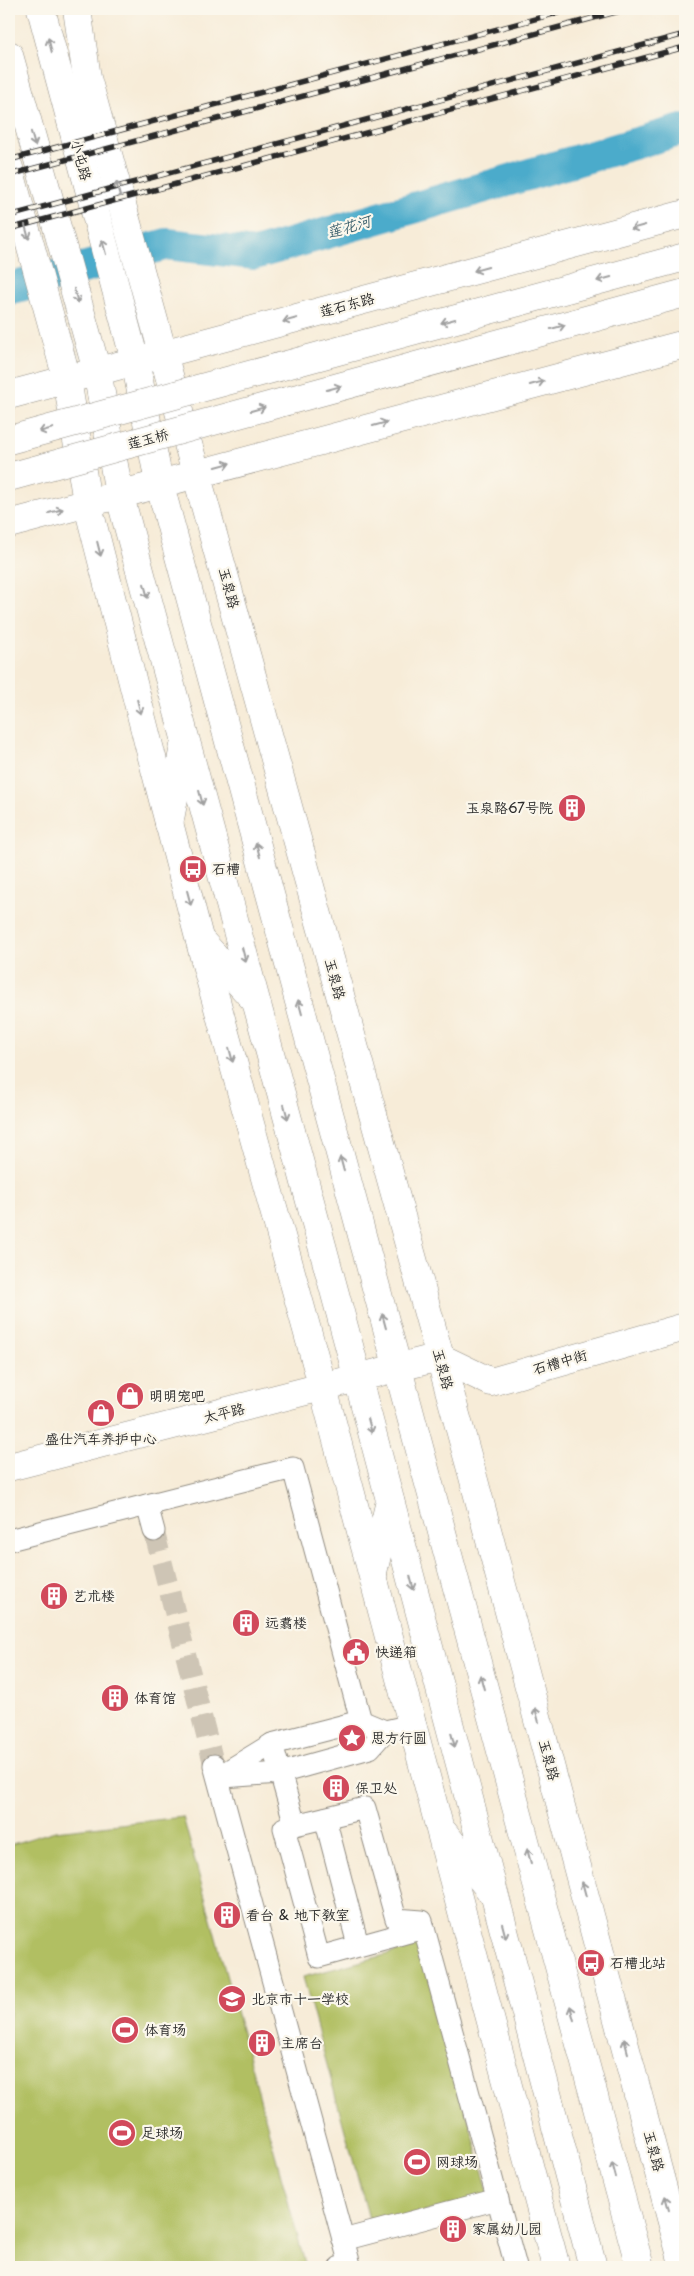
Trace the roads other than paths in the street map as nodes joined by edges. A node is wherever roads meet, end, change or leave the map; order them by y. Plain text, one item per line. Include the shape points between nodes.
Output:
1 (41, 9) edge
2 (77, 9) edge
3 (9, 55) edge
4 (9, 168) edge
5 (685, 214) edge
6 (685, 257) edge
7 (685, 293) edge
8 (685, 344) edge
9 (164, 353) junction
10 (135, 361) junction
11 (97, 371) junction
12 (67, 380) junction
13 (9, 395) edge
14 (9, 440) edge
15 (197, 472) junction
16 (9, 477) edge
17 (159, 482) junction
18 (119, 493) junction
19 (87, 502) junction
20 (9, 524) edge
21 (185, 738) junction
22 (169, 824) junction
23 (200, 940) junction
24 (256, 1003) junction
25 (685, 1327) edge
26 (439, 1357) junction
27 (397, 1368) junction
28 (358, 1379) junction
29 (323, 1388) junction
30 (9, 1467) edge
31 (390, 1501) junction
32 (147, 1505) junction
33 (154, 1531) tunnel mouth
34 (9, 1540) edge
35 (373, 1576) junction
36 (361, 1721) junction
37 (412, 1724) junction
38 (385, 1731) junction
39 (272, 1744) junction
40 (216, 1771) junction
41 (280, 1773) junction
42 (325, 1818) junction
43 (295, 1826) junction
44 (438, 1826) junction
45 (494, 1895) junction
46 (424, 1928) junction
47 (358, 1945) junction
48 (539, 2064) junction
49 (523, 2143) junction
50 (498, 2200) junction
51 (343, 2240) junction
52 (340, 2267) edge
53 (516, 2267) edge
54 (556, 2267) edge
55 (593, 2267) edge
56 (640, 2267) edge
57 (684, 2267) edge

10 -> 1 main road, 小屯路
9 -> 2 main road, 小屯路 via 87,78
3 -> 11 main road
4 -> 12 main road
5 -> 9 main road, 莲石东路
6 -> 14 main road, bridge
16 -> 7 main road, 莲玉桥, bridge
15 -> 8 main road
9 - 10 main road, 莲石东路
9 - 15 main road, 玉泉路
10 - 11 main road, 莲石东路
10 - 17 main road, 小屯路
11 - 12 main road, 莲石东路
11 - 18 main road
12 - 13 main road, 莲石东路
12 - 19 main road
15 - 17 main road
15 - 26 main road, 玉泉路
17 - 18 main road
27 -> 17 main road
18 - 19 main road
18 -> 21 main road
20 -> 19 main road
19 -> 22 main road
21 - 22 main road
21 -> 24 main road
22 -> 23 main road
23 - 24 main road
23 -> 29 main road
24 -> 28 main road
25 - 26 main road, 石槽中街 via 491,1382
26 - 27 main road, 太平路
57 -> 26 main road, 玉泉路
27 - 28 main road, 太平路
56 -> 27 main road
28 - 29 main road, 太平路
28 -> 31 main road
29 - 30 main road, 太平路
29 - 35 main road
31 - 35 main road
31 -> 45 main road
32 - 33 street
32 - 34 street
32 - 36 street via 293,1468
35 - 37 main road
36 - 38 street
36 - 39 street
37 - 38 street
37 - 44 main road
38 - 41 street via 370,1748
39 - 40 street
39 - 41 street
40 - 41 street
40 - 51 street
41 - 43 street
42 - 43 street
42 - 46 street via 365,1808 396,1919 422,1921
42 - 47 street
43 - 47 street via 284,1828 319,1957
44 - 45 main road
44 - 49 main road
45 -> 48 main road
46 - 47 street
46 - 50 street
48 - 49 main road
48 - 55 main road
49 - 54 main road
50 - 51 street
50 - 53 street
51 - 52 street via 350,2265

